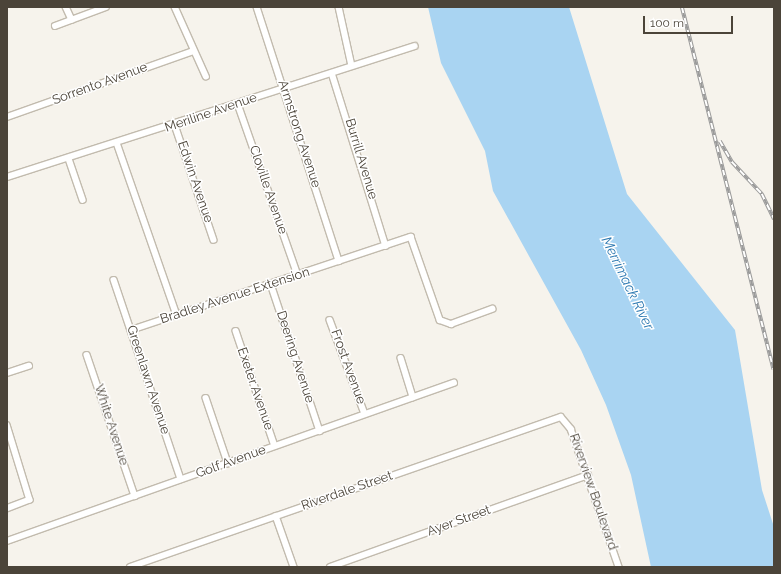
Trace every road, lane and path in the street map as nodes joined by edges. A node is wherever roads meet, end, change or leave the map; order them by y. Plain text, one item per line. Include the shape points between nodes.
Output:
1 (66, 7) edge
2 (106, 7) edge
3 (175, 7) edge
4 (257, 7) edge
5 (339, 7) edge
6 (72, 20) junction
7 (55, 26) dead end
8 (414, 46) dead end
9 (193, 51) junction
10 (352, 66) junction
11 (332, 73) junction
12 (206, 76) dead end
13 (284, 89) junction
14 (238, 104) junction
15 (7, 117) edge
16 (175, 125) junction
17 (116, 143) junction
18 (69, 158) junction
19 (7, 177) edge
20 (83, 200) dead end
21 (214, 240) dead end
22 (386, 246) junction
23 (339, 261) junction
24 (298, 275) junction
25 (114, 280) dead end
26 (270, 284) junction
27 (492, 309) dead end
28 (177, 315) junction
29 (330, 320) dead end
30 (131, 330) junction
31 (236, 331) dead end
32 (87, 355) dead end
33 (401, 358) dead end
34 (29, 366) dead end
35 (7, 373) edge
36 (454, 383) dead end
37 (413, 397) junction
38 (206, 398) dead end
39 (365, 414) junction
40 (564, 418) joint
41 (7, 426) edge
42 (320, 430) junction
43 (275, 446) junction
44 (228, 463) junction
45 (588, 475) junction
46 (181, 480) junction
47 (135, 496) junction
48 (7, 509) edge
49 (276, 516) junction
50 (7, 541) edge
51 (130, 567) edge
52 (294, 567) edge
53 (330, 567) edge
54 (619, 567) edge

1 - 6 street
2 - 6 street
3 - 9 street
4 - 13 street, Armstrong Avenue
5 - 10 street
6 - 7 street
8 - 10 street, Meriline Avenue
9 - 12 street
9 - 15 street, Sorrento Avenue
10 - 11 street, Meriline Avenue
11 - 13 street, Meriline Avenue
11 - 22 street, Burrill Avenue
13 - 14 street, Meriline Avenue
13 - 23 street, Armstrong Avenue
14 - 16 street, Meriline Avenue
14 - 24 street, Cloville Avenue
16 - 17 street, Meriline Avenue
16 - 21 street, Edwin Avenue
17 - 18 street, Meriline Avenue
17 - 28 street
18 - 19 street, Meriline Avenue
18 - 20 street
22 - 23 street, Bradley Avenue Extension
22 - 27 street, Bradley Avenue Extension via 411,237 438,316 444,322 451,324
23 - 24 street, Bradley Avenue Extension
24 - 26 street, Bradley Avenue Extension
25 - 30 street, Greenlawn Avenue
26 - 28 street, Bradley Avenue Extension
26 - 42 street, Deering Avenue
28 - 30 street, Bradley Avenue Extension
29 - 39 street, Frost Avenue
30 - 46 street, Greenlawn Avenue
31 - 43 street, Exeter Avenue
32 - 47 street, White Avenue
33 - 37 street
34 - 35 street
36 - 37 street, Golf Avenue
37 - 39 street, Golf Avenue
38 - 44 street
39 - 42 street, Golf Avenue
40 - 45 street, Riverview Boulevard
40 - 49 street, Riverdale Street via 546,421
41 - 48 street via 30,500
42 - 43 street, Golf Avenue
43 - 44 street, Golf Avenue
44 - 46 street, Golf Avenue
45 - 53 street, Ayer Street
45 - 54 street, Riverview Boulevard
46 - 47 street, Golf Avenue
47 - 50 street, Golf Avenue
49 - 51 street, Riverdale Street
49 - 52 street

